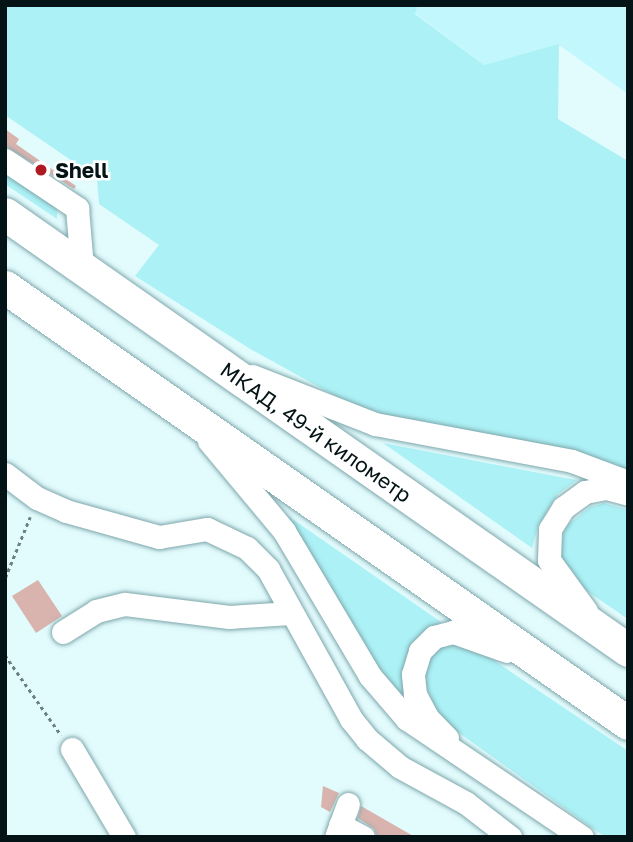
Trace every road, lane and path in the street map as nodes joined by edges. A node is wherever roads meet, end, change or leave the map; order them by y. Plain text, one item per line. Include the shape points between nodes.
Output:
1 (5, 160) edge
2 (5, 214) edge
3 (82, 268) junction
4 (5, 287) edge
5 (221, 365) junction
6 (184, 412) junction
7 (5, 474) edge
8 (628, 482) edge
9 (628, 494) edge
10 (37, 498) junction
11 (5, 578) edge
12 (290, 613) junction
13 (63, 632) dead end
14 (616, 641) edge
15 (5, 655) edge
16 (563, 677) junction
17 (628, 723) edge
18 (72, 749) joint
19 (461, 753) junction
20 (342, 822) edge
21 (124, 837) edge
22 (363, 837) edge
23 (510, 837) edge
24 (582, 837) edge

1 - 3 street via 77,208
2 - 3 highway, МКАД, 49-й километр
3 - 5 highway, МКАД, 49-й километр
4 - 6 highway
5 - 8 street via 375,424 572,461
5 - 14 highway, МКАД, 49-й километр
6 - 16 highway
6 - 19 street via 284,531 385,696 416,727
7 - 10 street
9 - 14 street via 606,488 579,495 558,514 547,542 552,566
10 - 11 path
10 - 12 street via 159,537 207,529 225,534 268,569
12 - 13 street via 229,617 125,604 96,611
12 - 23 street via 351,719 375,746
15 - 18 path
16 - 17 highway
16 - 19 street via 467,634 445,633 428,641 415,659 415,694 427,717
18 - 21 street
19 - 24 street
20 - 22 street

